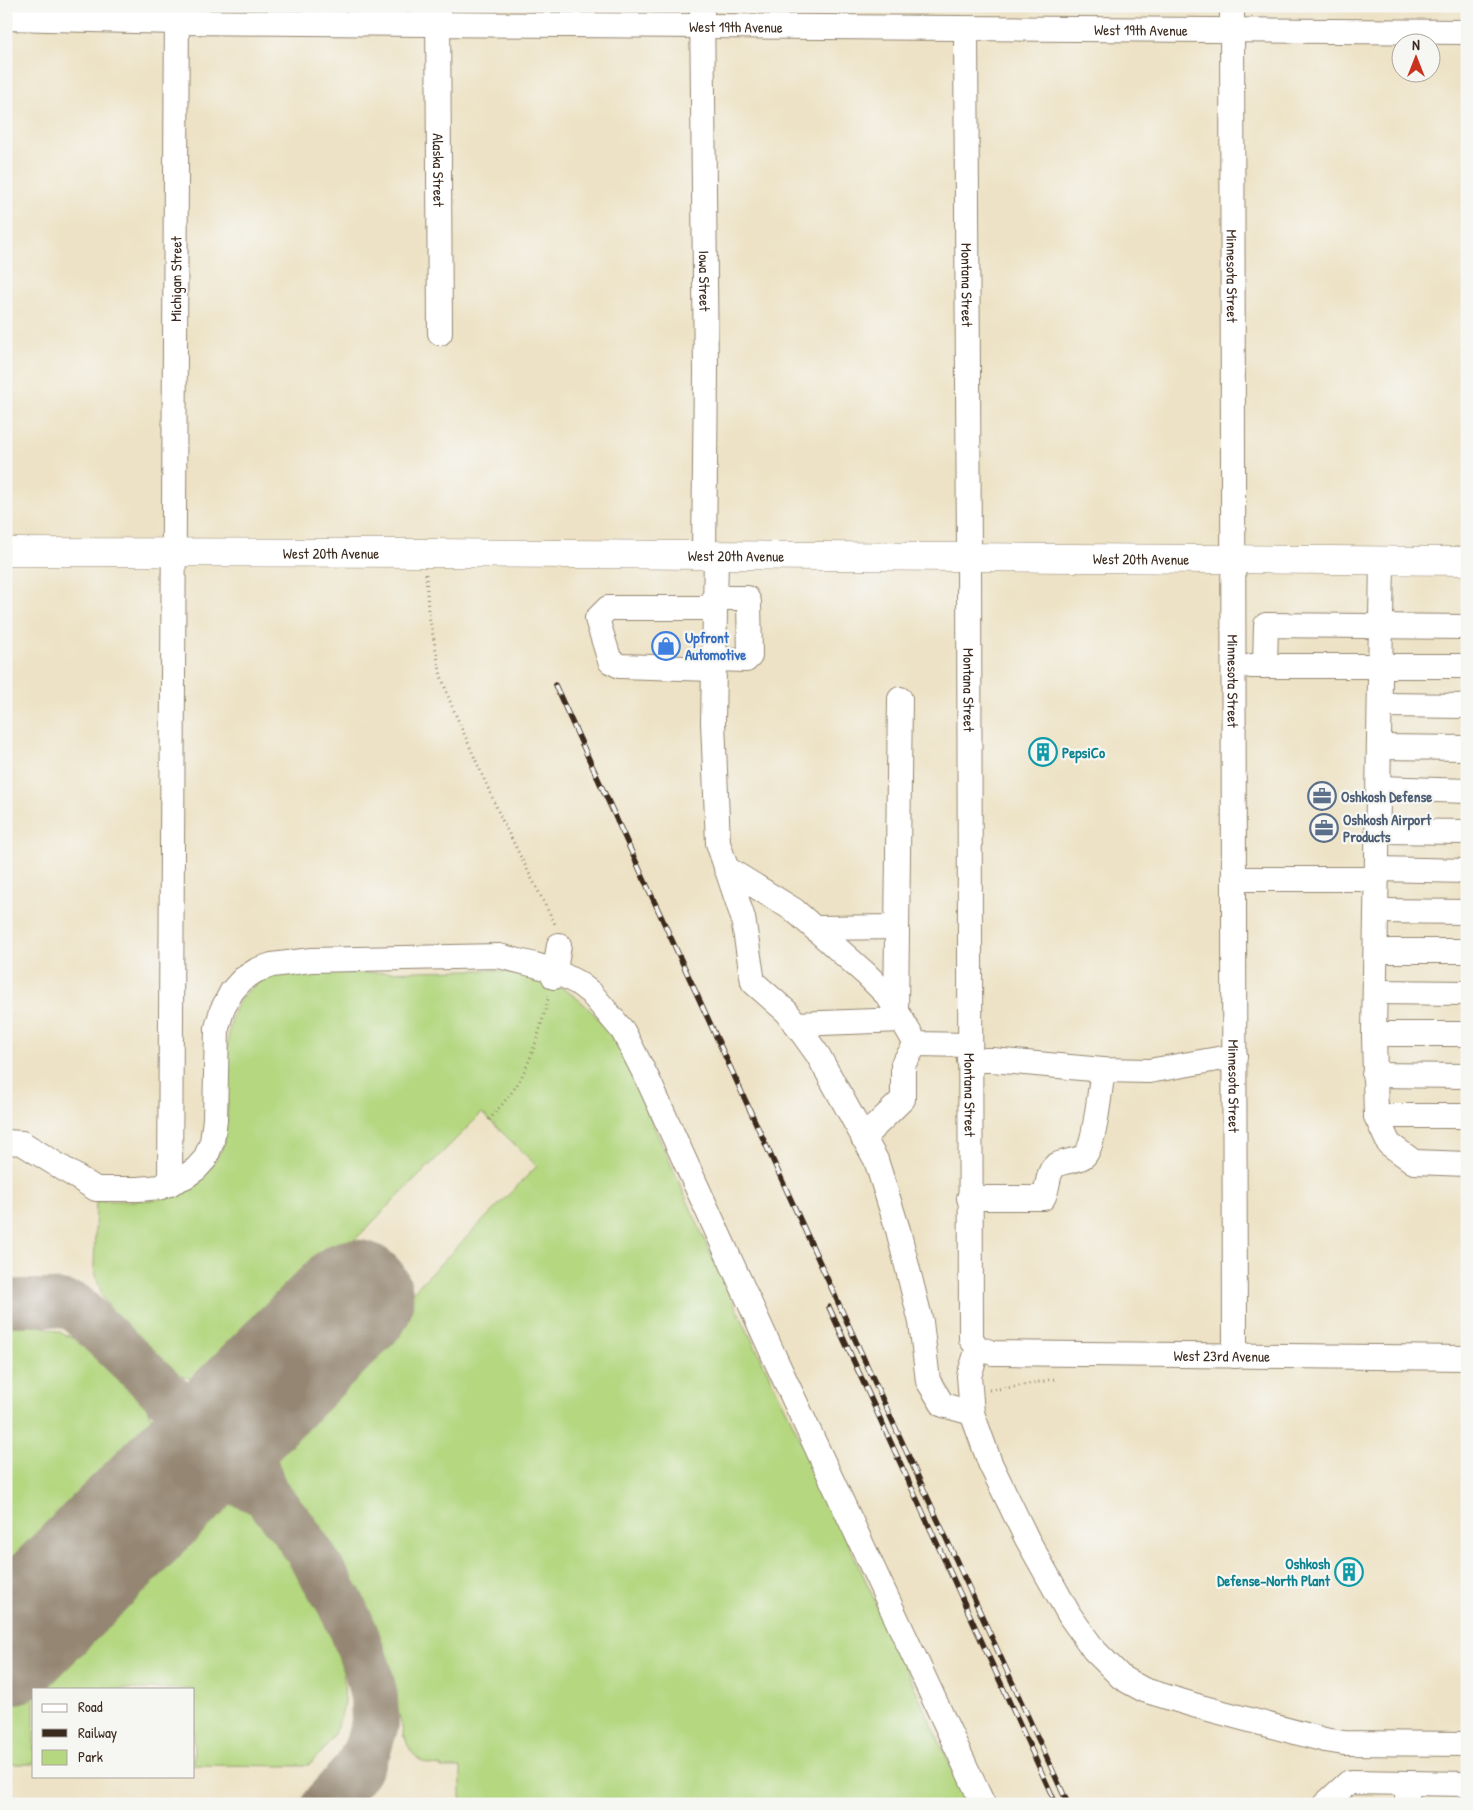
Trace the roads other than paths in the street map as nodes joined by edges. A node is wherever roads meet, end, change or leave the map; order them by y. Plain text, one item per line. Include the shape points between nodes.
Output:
1 (177, 14) edge
2 (438, 15) edge
3 (702, 16) edge
4 (6, 18) edge
5 (1232, 18) edge
6 (966, 29) junction
7 (1467, 32) edge
8 (440, 333) dead end
9 (6, 552) edge
10 (173, 552) junction
11 (710, 555) junction
12 (969, 556) junction
13 (1234, 558) junction
14 (1382, 560) junction
15 (1467, 561) edge
16 (714, 603) junction
17 (1381, 627) junction
18 (1467, 627) edge
19 (713, 664) junction
20 (1234, 666) junction
21 (1265, 666) junction
22 (1381, 666) junction
23 (1467, 666) edge
24 (900, 699) dead end
25 (1381, 705) junction
26 (1467, 706) edge
27 (1380, 747) junction
28 (1467, 748) edge
29 (1379, 788) junction
30 (1467, 791) edge
31 (1378, 831) junction
32 (1467, 832) edge
33 (726, 868) junction
34 (1467, 871) edge
35 (1377, 874) junction
36 (1235, 879) junction
37 (1376, 911) junction
38 (1467, 912) edge
39 (897, 927) junction
40 (816, 928) junction
41 (559, 945) road end
42 (1376, 951) junction
43 (1467, 951) edge
44 (554, 974) junction
45 (1375, 992) junction
46 (1467, 993) edge
47 (899, 1015) junction
48 (795, 1024) junction
49 (1374, 1034) junction
50 (1467, 1034) edge
51 (916, 1044) junction
52 (969, 1052) junction
53 (1235, 1056) junction
54 (1103, 1070) junction
55 (1374, 1075) junction
56 (1467, 1076) edge
57 (1376, 1116) junction
58 (1467, 1116) edge
59 (863, 1138) junction
60 (6, 1142) edge
61 (1467, 1164) edge
62 (170, 1184) junction
63 (969, 1198) junction
64 (978, 1348) junction
65 (1235, 1356) junction
66 (1467, 1358) edge
67 (972, 1413) junction
68 (1467, 1744) edge
69 (1458, 1790) edge
70 (1407, 1793) edge
71 (983, 1804) edge
72 (1325, 1804) edge

1 - 2 street, West 19th Avenue
1 - 4 street, West 19th Avenue
1 - 10 street, Michigan Street
2 - 3 street, West 19th Avenue
2 - 8 street, Alaska Street
3 - 6 street, West 19th Avenue
3 - 11 street, Iowa Street
5 - 6 street, West 19th Avenue
5 - 7 street, West 19th Avenue
5 - 13 street, Minnesota Street
6 - 12 street, Montana Street
9 - 10 main road, West 20th Avenue
10 - 11 main road, West 20th Avenue
10 - 62 street, Michigan Street
11 - 12 main road, West 20th Avenue
11 - 16 street, Iowa Street
12 - 13 main road, West 20th Avenue
12 - 52 street, Montana Street
13 - 14 main road, West 20th Avenue
13 - 20 street, Minnesota Street
14 - 15 main road, West 20th Avenue
14 - 17 street
16 - 19 street, Iowa Street
16 - 19 street via 747,598 750,656 746,660
16 - 19 street via 608,608 597,619 610,661 620,666
17 - 18 street
17 - 21 street via 1266,625
17 - 22 street
19 - 33 street, Iowa Street via 718,843
20 - 21 street
20 - 36 street, Minnesota Street
21 - 22 street
22 - 23 street
22 - 25 street
24 - 39 street
25 - 26 street
25 - 27 street
27 - 28 street
27 - 29 street
29 - 30 street
29 - 31 street
31 - 32 street
31 - 35 street
33 - 40 street via 794,910
33 - 48 street, Iowa Street via 743,918 753,982 787,1012
34 - 35 street
35 - 36 street
35 - 37 street
36 - 53 street, Minnesota Street
37 - 38 street
37 - 42 street
39 - 40 street
39 - 47 street
40 - 47 street via 888,996
41 - 44 street
42 - 43 street
42 - 45 street
44 - 62 street via 536,964 498,956 312,960 286,962 257,970 232,992 217,1028 215,1119 210,1151 196,1169
44 - 71 street via 578,983 591,993 623,1031
45 - 46 street
45 - 49 street
47 - 48 street
47 - 51 street
48 - 59 street, Iowa Street via 818,1055
49 - 50 street
49 - 55 street
51 - 52 street
51 - 59 street via 903,1064 904,1099
52 - 54 street via 992,1060
52 - 63 street, Montana Street
53 - 54 street via 1149,1071
53 - 65 street, Minnesota Street
54 - 63 street via 1092,1144 1084,1156 1055,1167 1049,1175 1043,1198
55 - 56 street
55 - 57 street
57 - 58 street
57 - 61 street via 1389,1144 1414,1162
59 - 67 street, Iowa Street via 876,1160 898,1230 921,1322 928,1381 943,1405
60 - 62 street via 22,1143 96,1189 138,1189
63 - 64 street, Montana Street via 970,1333
64 - 65 street, West 23rd Avenue via 993,1353
64 - 67 street via 969,1376
65 - 66 street, West 23rd Avenue
67 - 68 street via 990,1463 1070,1616 1094,1650 1122,1678 1144,1690 1325,1740
69 - 70 street
70 - 72 street via 1351,1782

